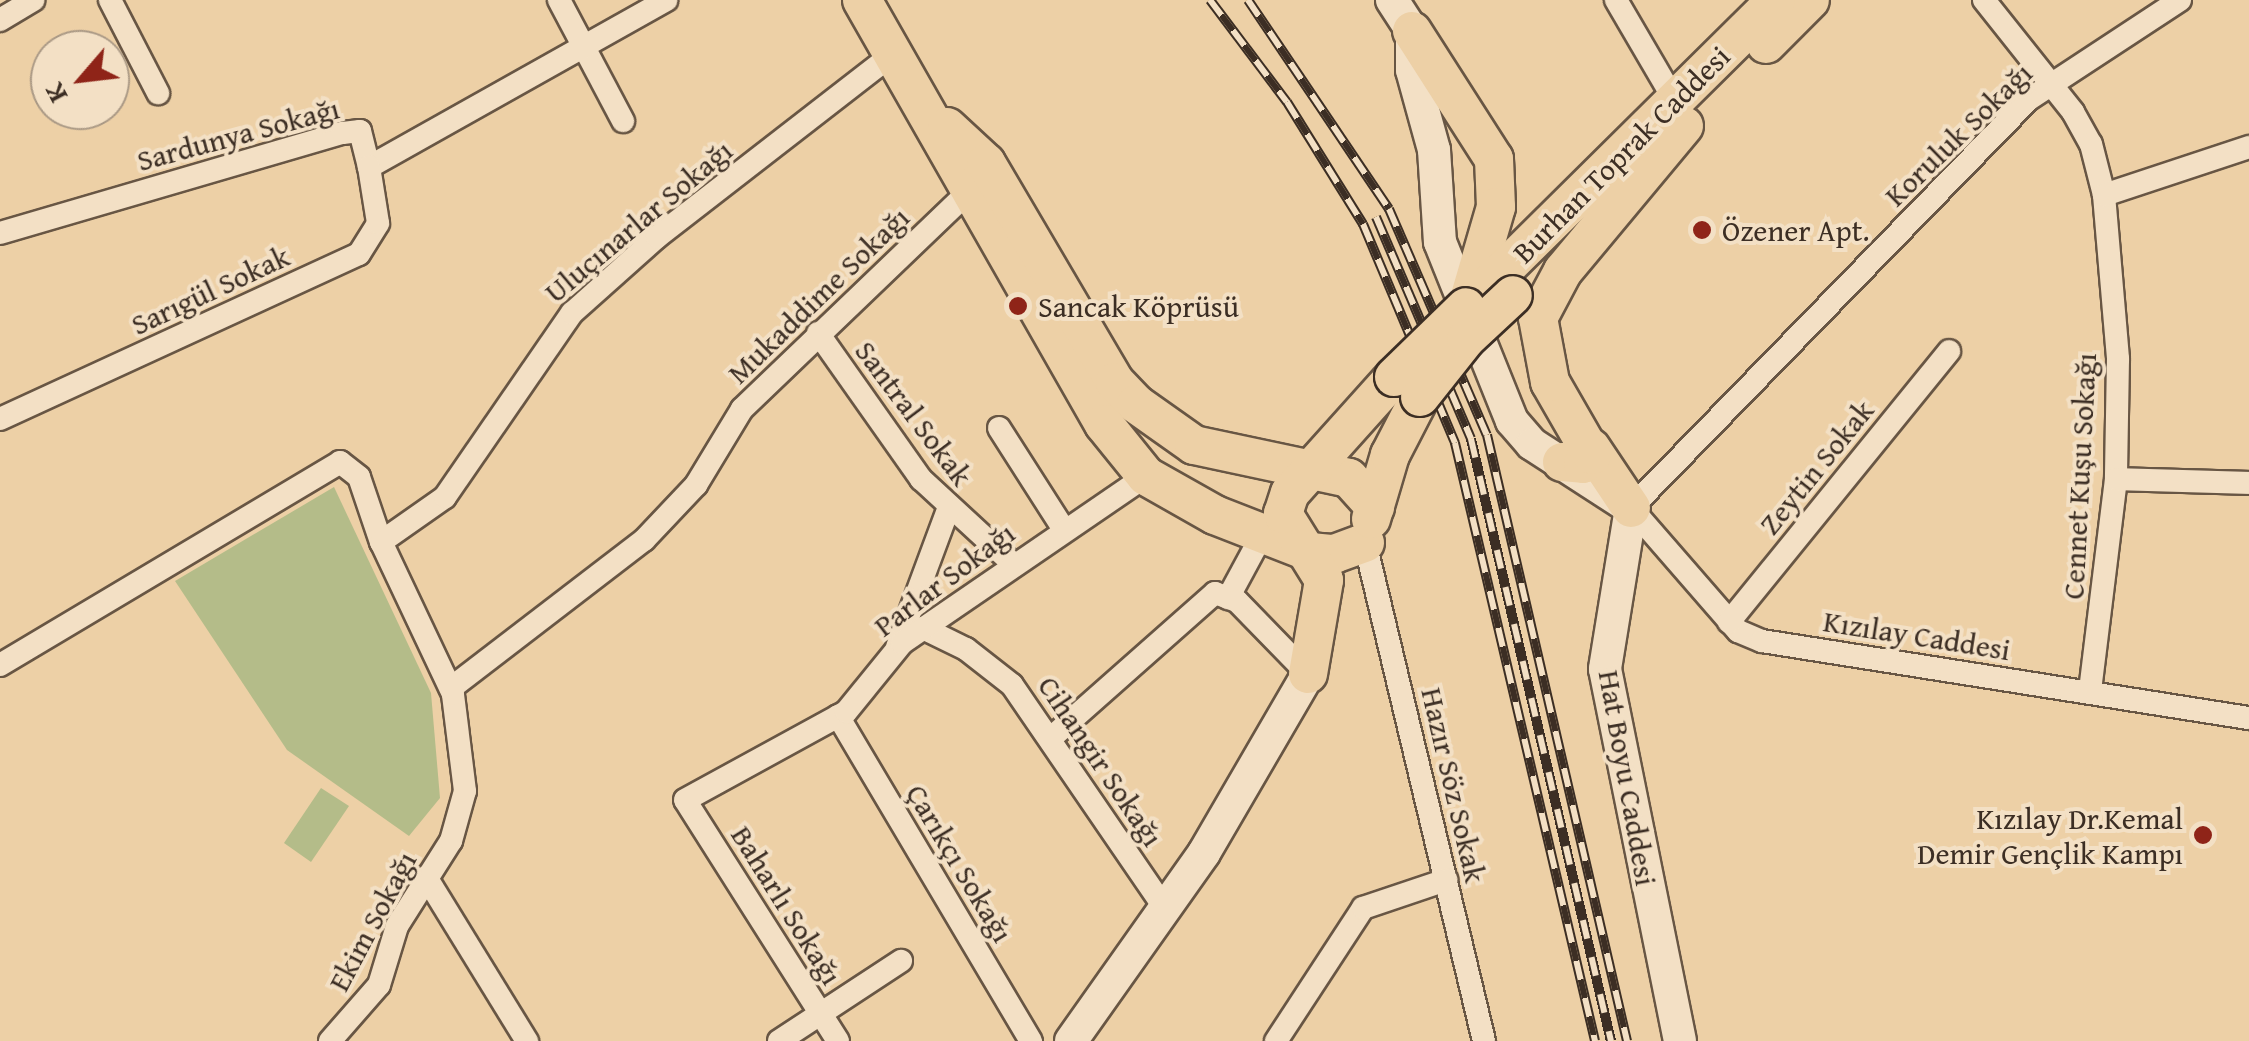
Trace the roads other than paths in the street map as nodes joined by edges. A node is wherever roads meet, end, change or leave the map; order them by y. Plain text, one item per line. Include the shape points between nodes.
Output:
1 (33, 0) edge
2 (110, 0) edge
3 (559, 0) edge
4 (666, 0) edge
5 (862, 0) edge
6 (1616, 0) edge
7 (1776, 0) edge
8 (1810, 0) edge
9 (1984, 0) edge
10 (2180, 0) edge
11 (1403, 10) edge
12 (0, 20) edge
13 (586, 46) junction
14 (892, 54) junction
15 (2048, 84) junction
16 (158, 93) dead end
17 (1680, 114) junction
18 (623, 120) dead end
19 (2249, 147) edge
20 (370, 167) junction
21 (978, 176) junction
22 (2104, 195) junction
23 (0, 233) edge
24 (1502, 269) junction
25 (818, 334) junction
26 (1949, 351) dead end
27 (1407, 387) junction
28 (0, 419) edge
29 (999, 428) dead end
30 (1226, 453) junction
31 (1577, 454) junction
32 (1312, 472) junction
33 (1146, 476) junction
34 (2116, 479) junction
35 (2249, 483) edge
36 (1632, 508) junction
37 (948, 510) junction
38 (1204, 510) junction
39 (1370, 525) junction
40 (1063, 528) junction
41 (1262, 535) junction
42 (381, 542) junction
43 (1310, 552) junction
44 (1013, 564) junction
45 (1228, 598) junction
46 (1729, 622) junction
47 (923, 628) junction
48 (896, 648) junction
49 (0, 665) edge
50 (1308, 674) junction
51 (451, 688) junction
52 (2090, 692) junction
53 (838, 716) junction
54 (2249, 718) edge
55 (1051, 738) junction
56 (685, 800) joint
57 (426, 877) junction
58 (1446, 880) junction
59 (1166, 910) junction
60 (901, 961) dead end
61 (820, 1015) junction
62 (330, 1041) edge
63 (527, 1041) edge
64 (779, 1041) edge
65 (838, 1041) edge
66 (1031, 1041) edge
67 (1071, 1041) edge
68 (1276, 1041) edge
69 (1484, 1041) edge
70 (1680, 1041) edge

1 - 12 street
2 - 16 street
3 - 13 street
4 - 13 street
5 - 14 main road
6 - 17 street
7 - 17 main road, Burhan Toprak Caddesi
8 - 17 main road, Burhan Toprak Caddesi
9 - 15 street, Cennet Kuşu Sokağı
10 - 15 street, Koruluk Sokağı
11 - 24 main road via 1494,159
11 - 31 street via 1434,150 1440,242 1512,421 1532,444
13 - 18 street
13 - 20 street
14 - 21 main road via 922,106
14 - 42 street, Uluçınarlar Sokağı via 657,237 572,313 445,497
15 - 22 street, Cennet Kuşu Sokağı via 2090,144
15 - 36 street, Koruluk Sokağı
17 - 24 main road, Burhan Toprak Caddesi
17 - 31 main road via 1562,271 1538,318 1550,382
19 - 22 street
20 - 23 street, Sardunya Sokağı via 360,131 343,133
20 - 28 street, Sarıgül Sokak via 378,223 359,254
21 - 25 street, Mukaddime Sokağı
21 - 30 main road via 1115,382 1165,430
21 - 33 main road via 1104,424
22 - 34 street, Cennet Kuşu Sokağı via 2118,359
24 - 27 main road, bridge
24 - 27 main road, bridge via 1466,340
25 - 37 street, Santral Sokak
25 - 51 street, Mukaddime Sokağı via 742,409 696,485 644,540
26 - 46 street, Zeytin Sokak
27 - 32 main road
27 - 39 main road
29 - 40 street
30 - 32 main road
30 - 38 main road via 1230,485
31 - 36 main road
32 - 39 main road via 1349,478
32 - 43 main road via 1290,493 1283,514
33 - 38 main road
33 - 40 street, Parlar Sokağı
34 - 35 street
34 - 52 street, Cennet Kuşu Sokağı
36 - 46 street, Kızılay Caddesi
36 - 70 street, Hat Boyu Caddesi via 1605,669
37 - 44 street, Santral Sokak
37 - 48 street
38 - 41 main road
39 - 43 main road via 1334,554
39 - 50 main road
39 - 58 street, Hazır Söz Sokak
40 - 44 street, Parlar Sokağı
41 - 43 main road
41 - 45 street
42 - 49 street via 359,477 340,462
42 - 51 street, Ekim Sokağı
43 - 50 main road via 1325,589
44 - 47 street, Parlar Sokağı
45 - 50 street
45 - 55 street via 1215,593
46 - 52 street, Kızılay Caddesi via 1762,641
47 - 48 street, Parlar Sokağı
47 - 55 street, Cihangir Sokağı via 1012,685
48 - 53 street, Parlar Sokağı
50 - 59 street
51 - 57 street, Ekim Sokağı via 462,729 464,790 451,841
52 - 54 street, Kızılay Caddesi
53 - 56 street, Parlar Sokağı
53 - 66 street, Çarıkçı Sokağı
55 - 59 street, Cihangir Sokağı
56 - 61 street, Baharlı Sokağı
57 - 62 street, Ekim Sokağı via 397,926 379,985
57 - 63 street
58 - 68 street via 1363,908
58 - 69 street, Hazır Söz Sokak
59 - 67 street
60 - 61 street
61 - 64 street
61 - 65 street, Baharlı Sokağı

